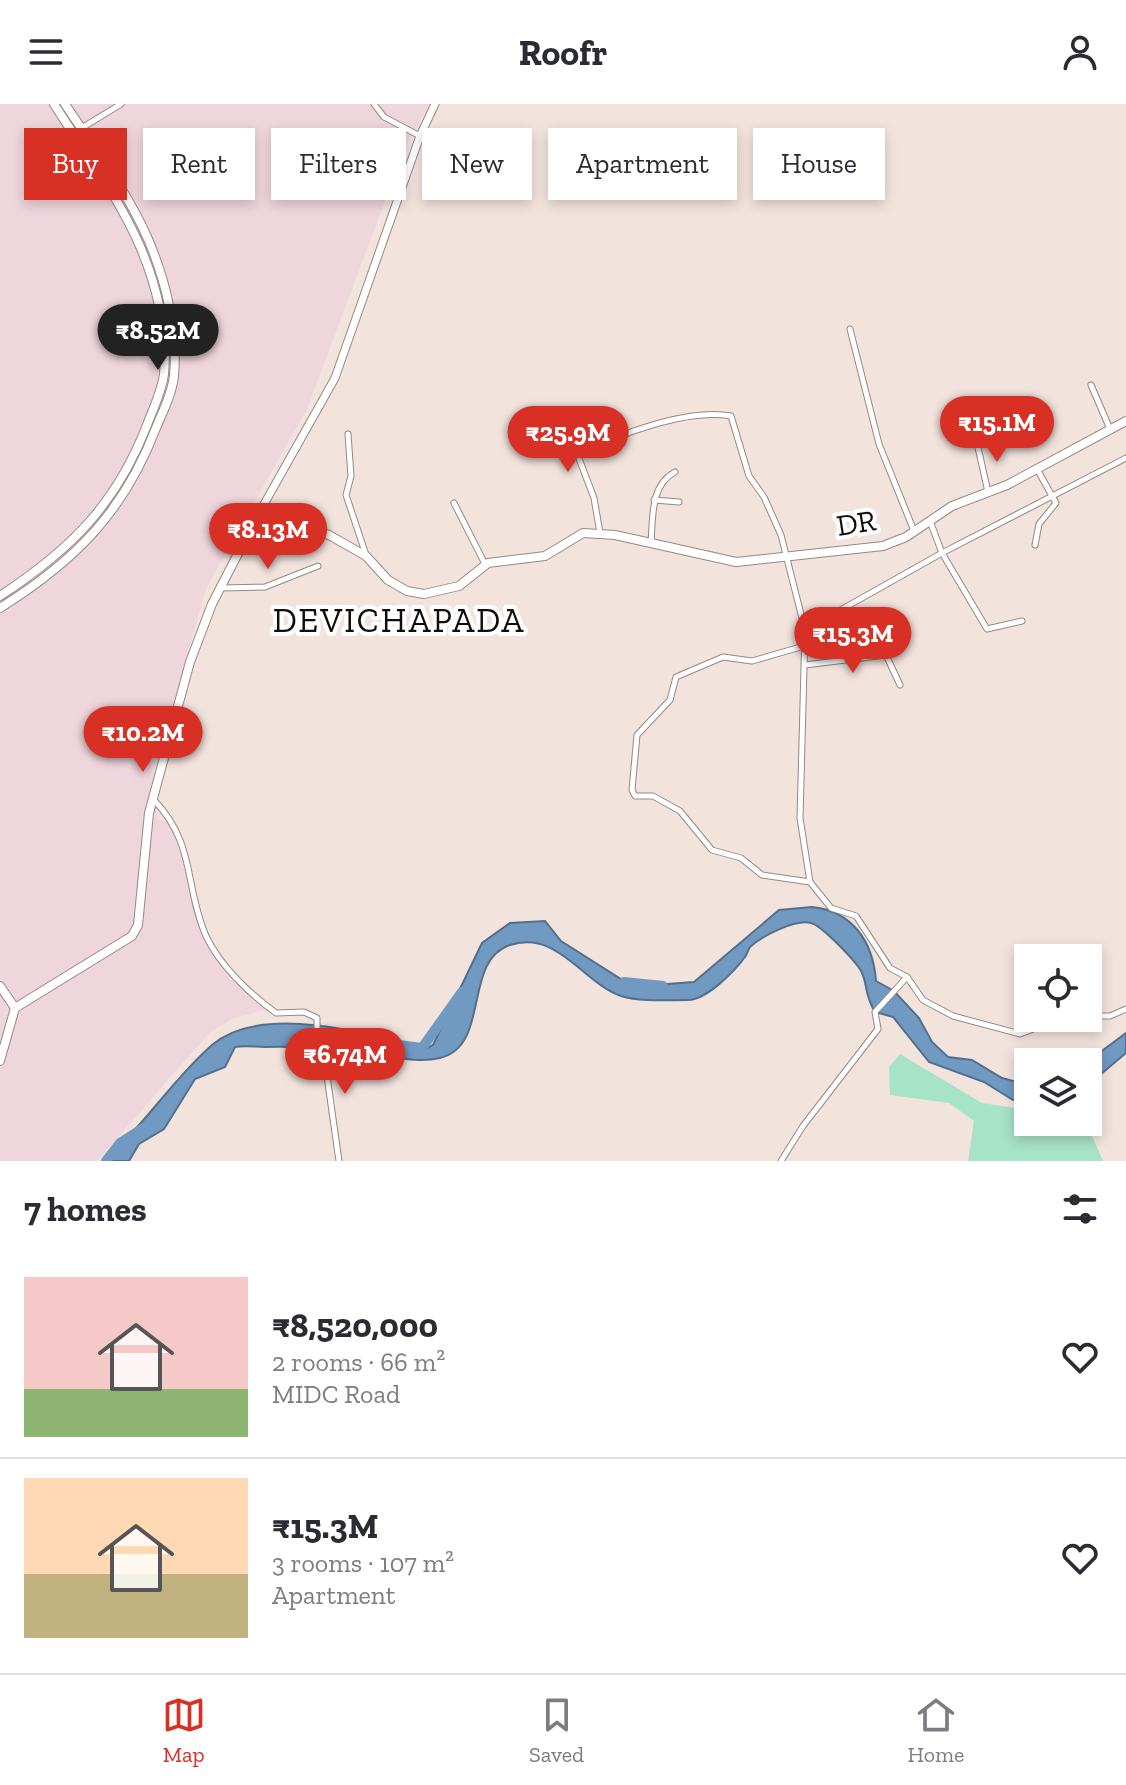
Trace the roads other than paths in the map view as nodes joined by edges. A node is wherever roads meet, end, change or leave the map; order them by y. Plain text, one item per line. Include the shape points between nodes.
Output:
1 (54, 104) edge
2 (65, 104) edge
3 (121, 104) edge
4 (374, 104) edge
5 (435, 104) edge
6 (74, 128) edge
7 (75, 128) edge
8 (83, 128) edge
9 (420, 136) junction
10 (116, 200) edge
11 (125, 200) edge
12 (850, 329) dead end
13 (1091, 385) dead end
14 (1126, 421) edge
15 (1110, 430) junction
16 (348, 434) dead end
17 (977, 443) dead end
18 (1126, 458) edge
19 (1037, 469) junction
20 (675, 472) dead end
21 (988, 492) junction
22 (1053, 495) junction
23 (654, 500) junction
24 (679, 502) dead end
25 (454, 503) dead end
26 (258, 515) junction
27 (930, 521) junction
28 (915, 532) junction
29 (600, 533) junction
30 (651, 544) junction
31 (1035, 545) dead end
32 (942, 553) junction
33 (366, 556) junction
34 (784, 557) junction
35 (485, 564) junction
36 (318, 566) dead end
37 (220, 588) junction
38 (0, 596) edge
39 (0, 608) edge
40 (1022, 621) dead end
41 (805, 630) junction
42 (804, 646) junction
43 (805, 665) junction
44 (900, 685) dead end
45 (153, 799) junction
46 (810, 882) junction
47 (907, 977) junction
48 (0, 986) edge
49 (15, 1008) junction
50 (1126, 1009) edge
51 (1102, 1016) edge
52 (1025, 1032) edge
53 (0, 1061) edge
54 (339, 1161) edge
55 (781, 1161) edge

1 - 6 main road
2 - 7 main road
3 - 8 street
4 - 9 street via 384,117
5 - 9 street
9 - 26 street via 335,378
10 - 38 main road via 144,258 161,318 163,378 141,440 112,497 81,535
11 - 39 main road via 159,269 171,316 173,380 150,444 120,502 88,542
12 - 28 street via 879,444
13 - 15 street
14 - 15 main road, DR
15 - 19 main road, DR
16 - 33 street via 351,476 346,495
17 - 21 street
18 - 22 street
19 - 21 main road, DR
19 - 22 street
20 - 23 street via 664,478
21 - 27 main road, DR
22 - 31 street via 1056,503 1039,524
22 - 32 street
23 - 24 street
23 - 30 street
25 - 35 street
26 - 33 main road via 308,526
26 - 37 main road
27 - 28 main road, DR
27 - 32 street
28 - 34 main road, DR via 883,546
29 - 30 main road, DR
29 - 34 street via 578,456 650,425 728,415 749,476 781,535
29 - 35 main road, DR via 583,533 545,556
30 - 34 main road, DR via 720,561
32 - 40 street via 987,629
32 - 41 street
33 - 35 main road via 388,580 424,594 459,586
34 - 41 street
36 - 37 street via 265,587
37 - 45 main road via 190,662
41 - 42 street
42 - 43 street
42 - 46 street via 752,661 723,657 676,677 668,703 637,735 632,790 635,796 653,796 680,811 712,850 741,858 768,878
43 - 44 street via 886,655
43 - 46 street via 800,818
45 - 49 main road via 138,925 132,936
45 - 54 street via 173,820 207,937 238,981 276,1013 304,1012 317,1018 317,1050 324,1055
46 - 47 street via 831,908 856,916 890,968
47 - 52 street via 923,1000 953,1016
47 - 55 street via 875,1012 878,1029
48 - 49 main road
49 - 53 main road
50 - 51 street

